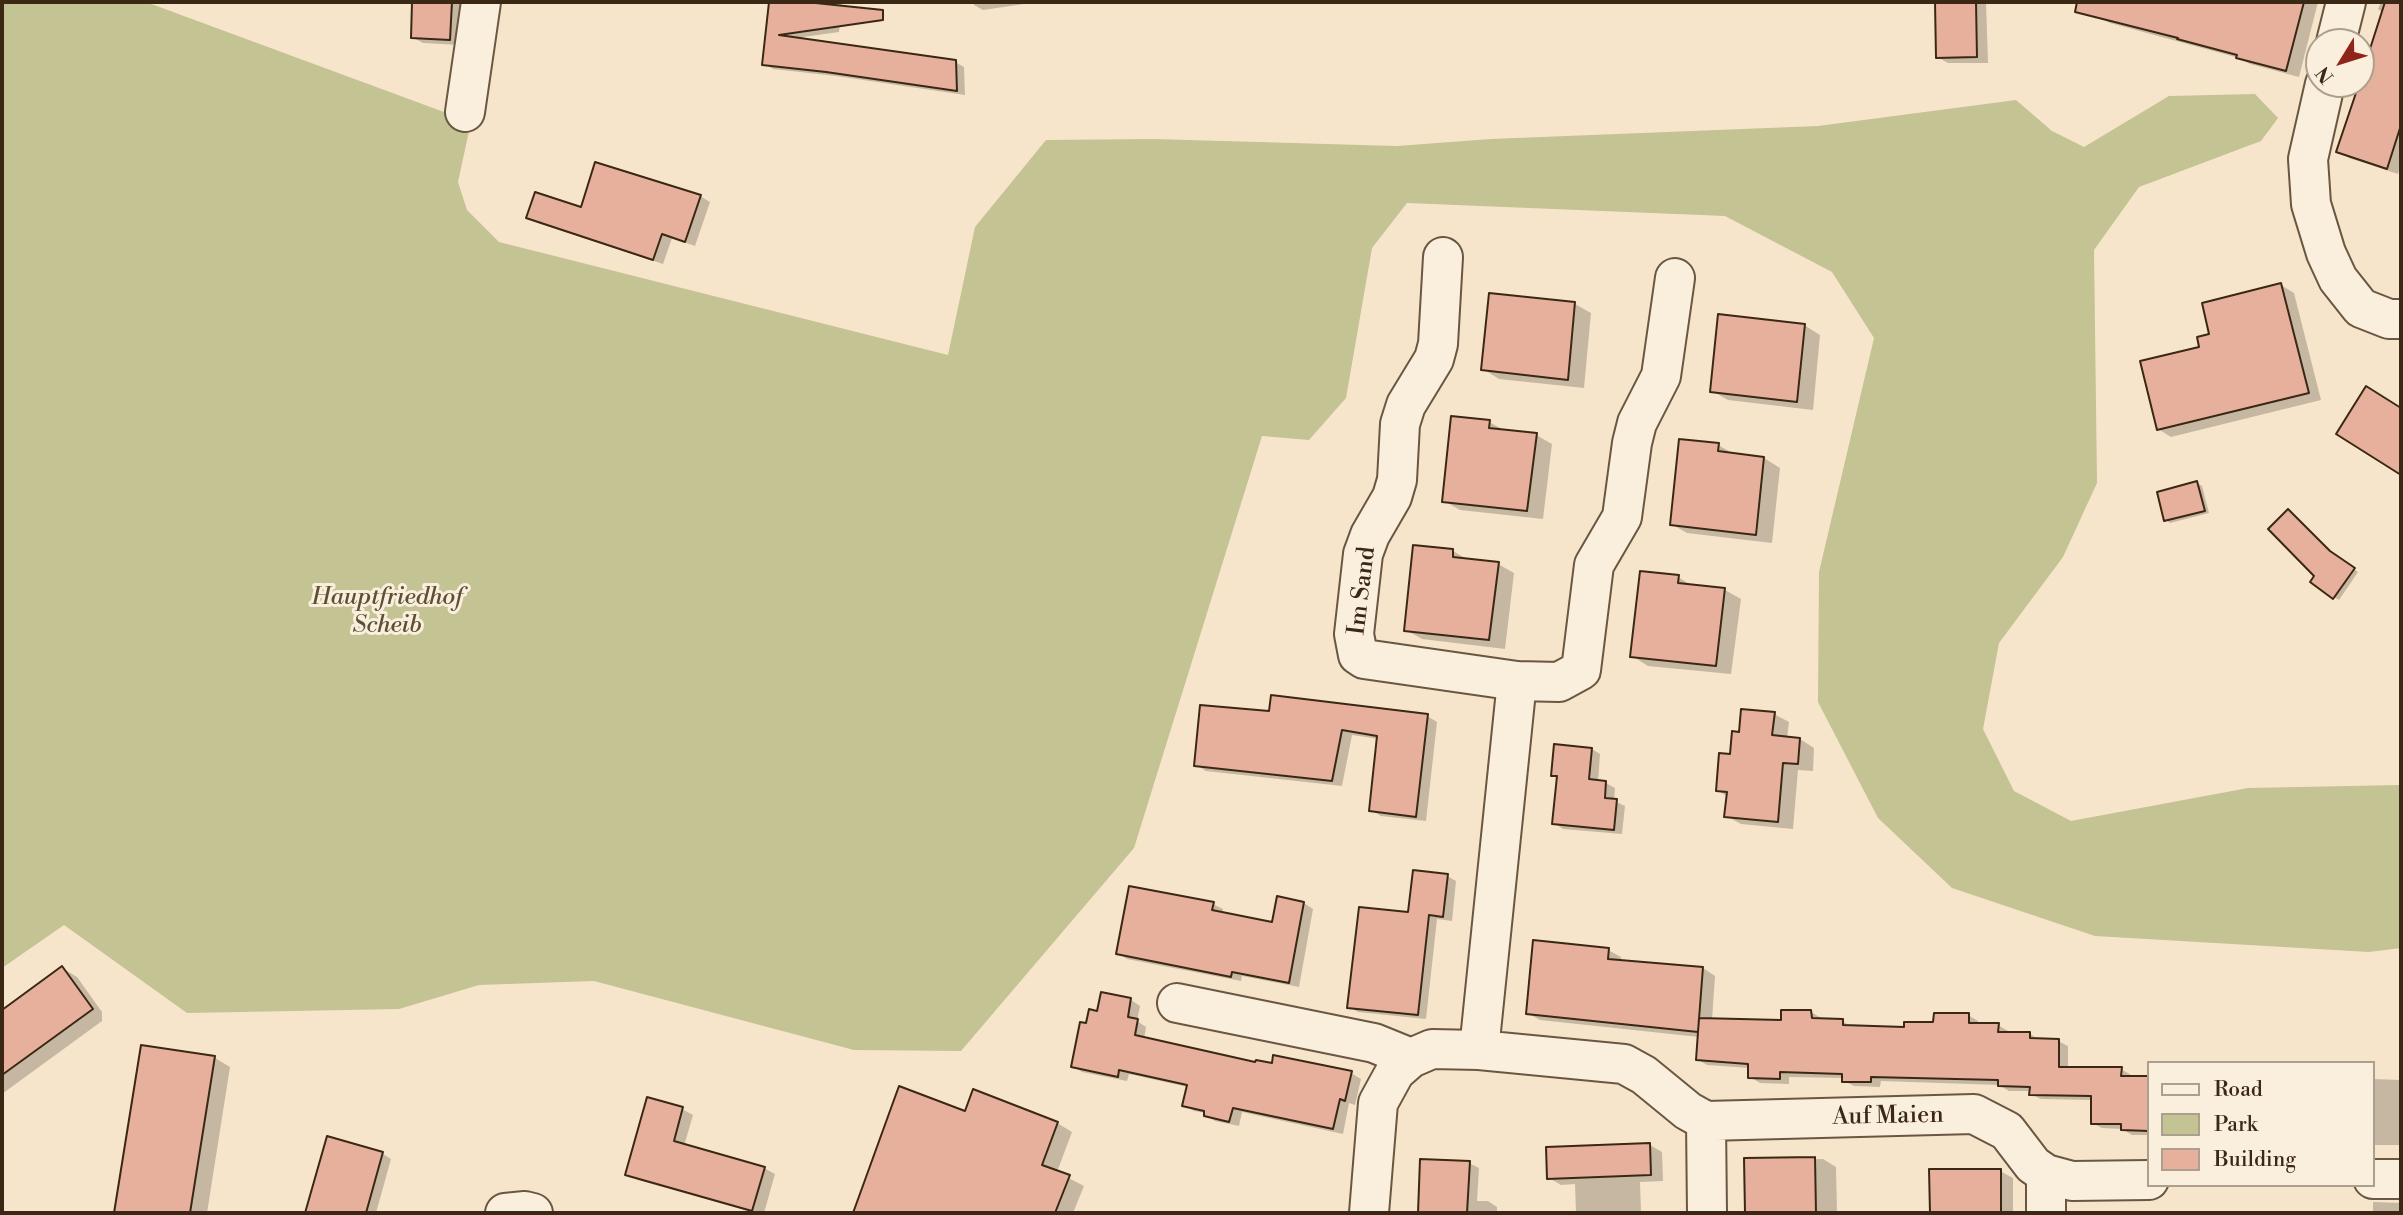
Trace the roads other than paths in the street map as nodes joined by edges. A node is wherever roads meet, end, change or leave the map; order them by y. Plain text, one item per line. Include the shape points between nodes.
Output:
1 (481, 2) edge
2 (2346, 2) edge
3 (2340, 28) edge
4 (2322, 98) edge
5 (466, 111) dead end
6 (1443, 257) dead end
7 (1675, 278) dead end
8 (2401, 319) edge
9 (1517, 681) junction
10 (1177, 1003) dead end
11 (1479, 1050) junction
12 (1410, 1058) junction
13 (1706, 1121) junction
14 (2046, 1174) junction
15 (2375, 1179) edge
16 (2401, 1179) edge
17 (2148, 1180) edge
18 (505, 1213) edge
19 (533, 1213) edge
20 (1369, 1213) edge
21 (1707, 1213) edge
22 (2046, 1213) edge

1 - 5 street
2 - 3 street
4 - 8 street via 2308,159 2311,204 2326,253 2361,308 2389,320
6 - 9 street, Im Sand via 1438,344 1399,424 1397,480 1363,554 1354,634 1358,655 1364,660
7 - 9 street, Im Sand via 1661,376 1637,423 1622,517 1594,565 1581,670 1559,682
9 - 11 street
10 - 12 street via 1374,1043
11 - 12 street via 1432,1049
11 - 13 street via 1624,1064
12 - 20 street via 1395,1072 1378,1103
13 - 14 street, Auf Maien via 1974,1114 2007,1131 2032,1165
13 - 21 street
14 - 17 street via 2072,1181
14 - 22 street
15 - 16 street
18 - 19 street

